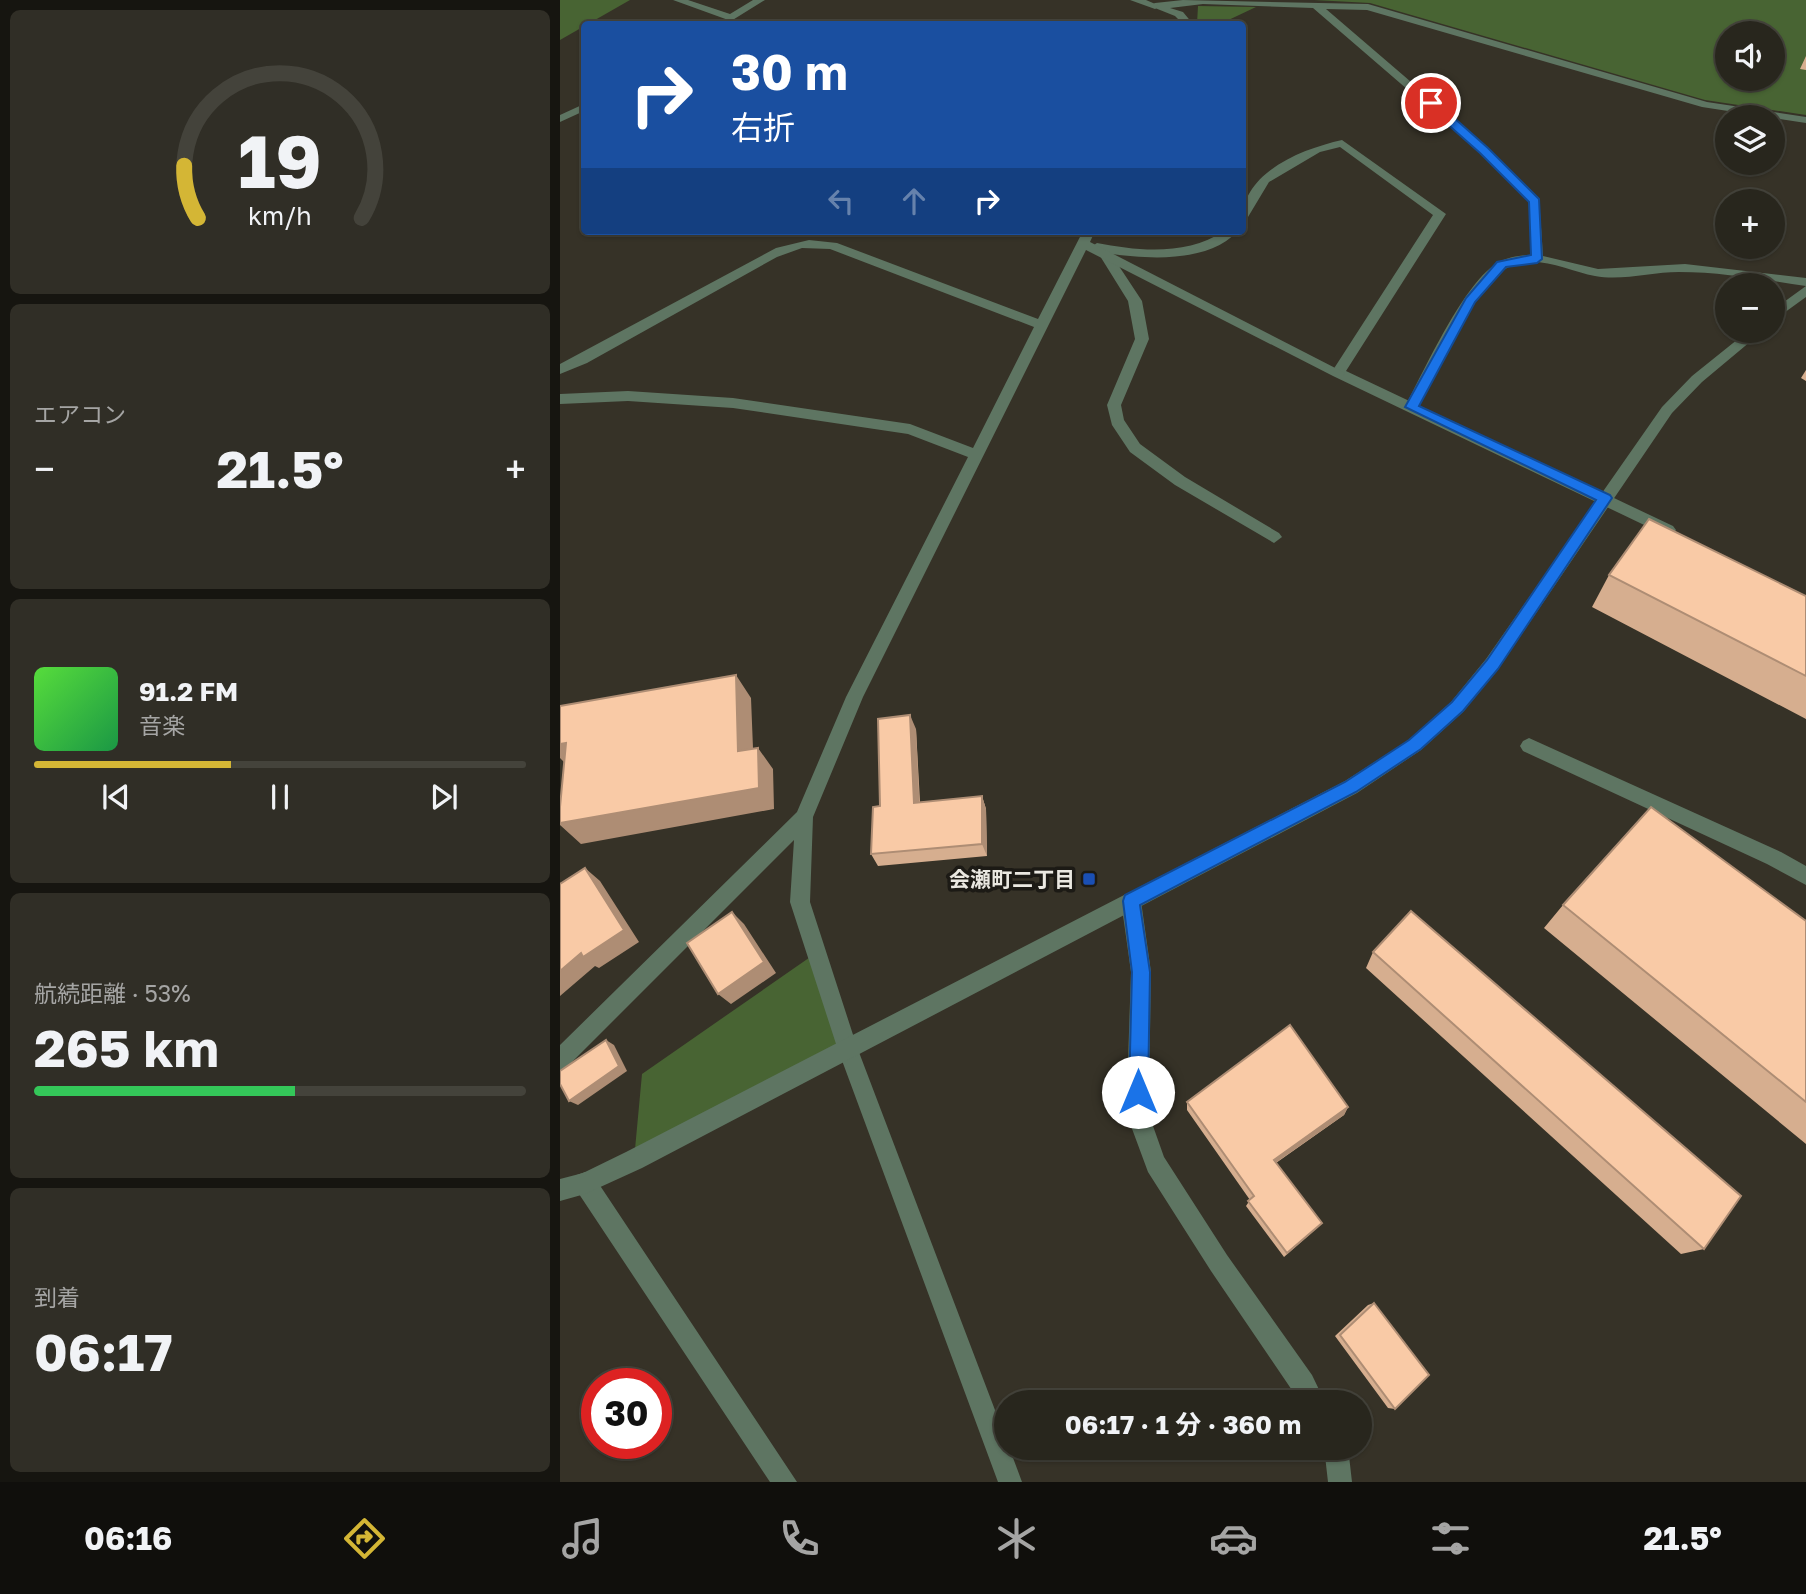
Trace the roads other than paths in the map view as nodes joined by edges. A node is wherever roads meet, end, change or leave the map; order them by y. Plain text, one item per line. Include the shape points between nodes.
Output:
1 (760, 0) edge
2 (1135, 0) edge
3 (683, 1) edge
4 (1316, 5) junction
5 (1154, 6) junction
6 (731, 18) junction
7 (726, 21) edge
8 (1185, 21) edge
9 (581, 108) edge
10 (560, 119) edge
11 (1806, 120) edge
12 (1246, 210) edge
13 (1223, 235) edge
14 (1086, 237) edge
15 (1106, 256) junction
16 (1537, 259) junction
17 (1806, 282) edge
18 (1806, 290) edge
19 (1785, 307) edge
20 (1042, 325) junction
21 (1741, 343) edge
22 (560, 369) edge
23 (1338, 373) junction
24 (560, 399) edge
25 (1412, 407) junction
26 (977, 456) junction
27 (1605, 498) junction
28 (1274, 537) dead end
29 (1684, 539) edge
30 (1529, 746) dead end
31 (804, 817) junction
32 (1806, 876) edge
33 (1131, 901) junction
34 (847, 1047) junction
35 (560, 1060) edge
36 (585, 1183) junction
37 (560, 1190) edge
38 (1308, 1390) edge
39 (1337, 1460) edge
40 (785, 1482) edge
41 (1010, 1482) edge
42 (1340, 1482) edge

1 - 6 street
2 - 5 street
3 - 6 street
4 - 5 street via 1203,1
4 - 11 street via 1368,8 1706,105
4 - 16 street via 1484,150 1535,201
5 - 8 street via 1179,14
6 - 7 street
9 - 10 street
12 - 23 street via 1264,180 1316,149 1342,144 1440,214
13 - 14 street via 1187,251 1151,254 1116,252
14 - 15 street
14 - 20 street
15 - 23 street
15 - 28 street via 1135,301 1142,339 1114,405 1117,421 1135,448 1180,481
16 - 17 street via 1598,273 1681,268
16 - 25 street via 1502,264 1470,301
18 - 19 street
20 - 22 street via 833,246 807,242 773,254
20 - 26 street
21 - 27 street via 1667,410
23 - 25 street
24 - 26 street via 628,396 733,403 910,429
25 - 27 street
26 - 31 street via 855,697
27 - 29 street
27 - 33 street via 1492,664 1457,707 1415,745 1351,787
30 - 32 street
31 - 34 street via 800,902
31 - 35 street
33 - 34 street
33 - 38 street via 1141,972 1138,1092 1142,1126 1156,1164
34 - 36 street
34 - 41 street
36 - 37 street
36 - 40 street
39 - 42 street

